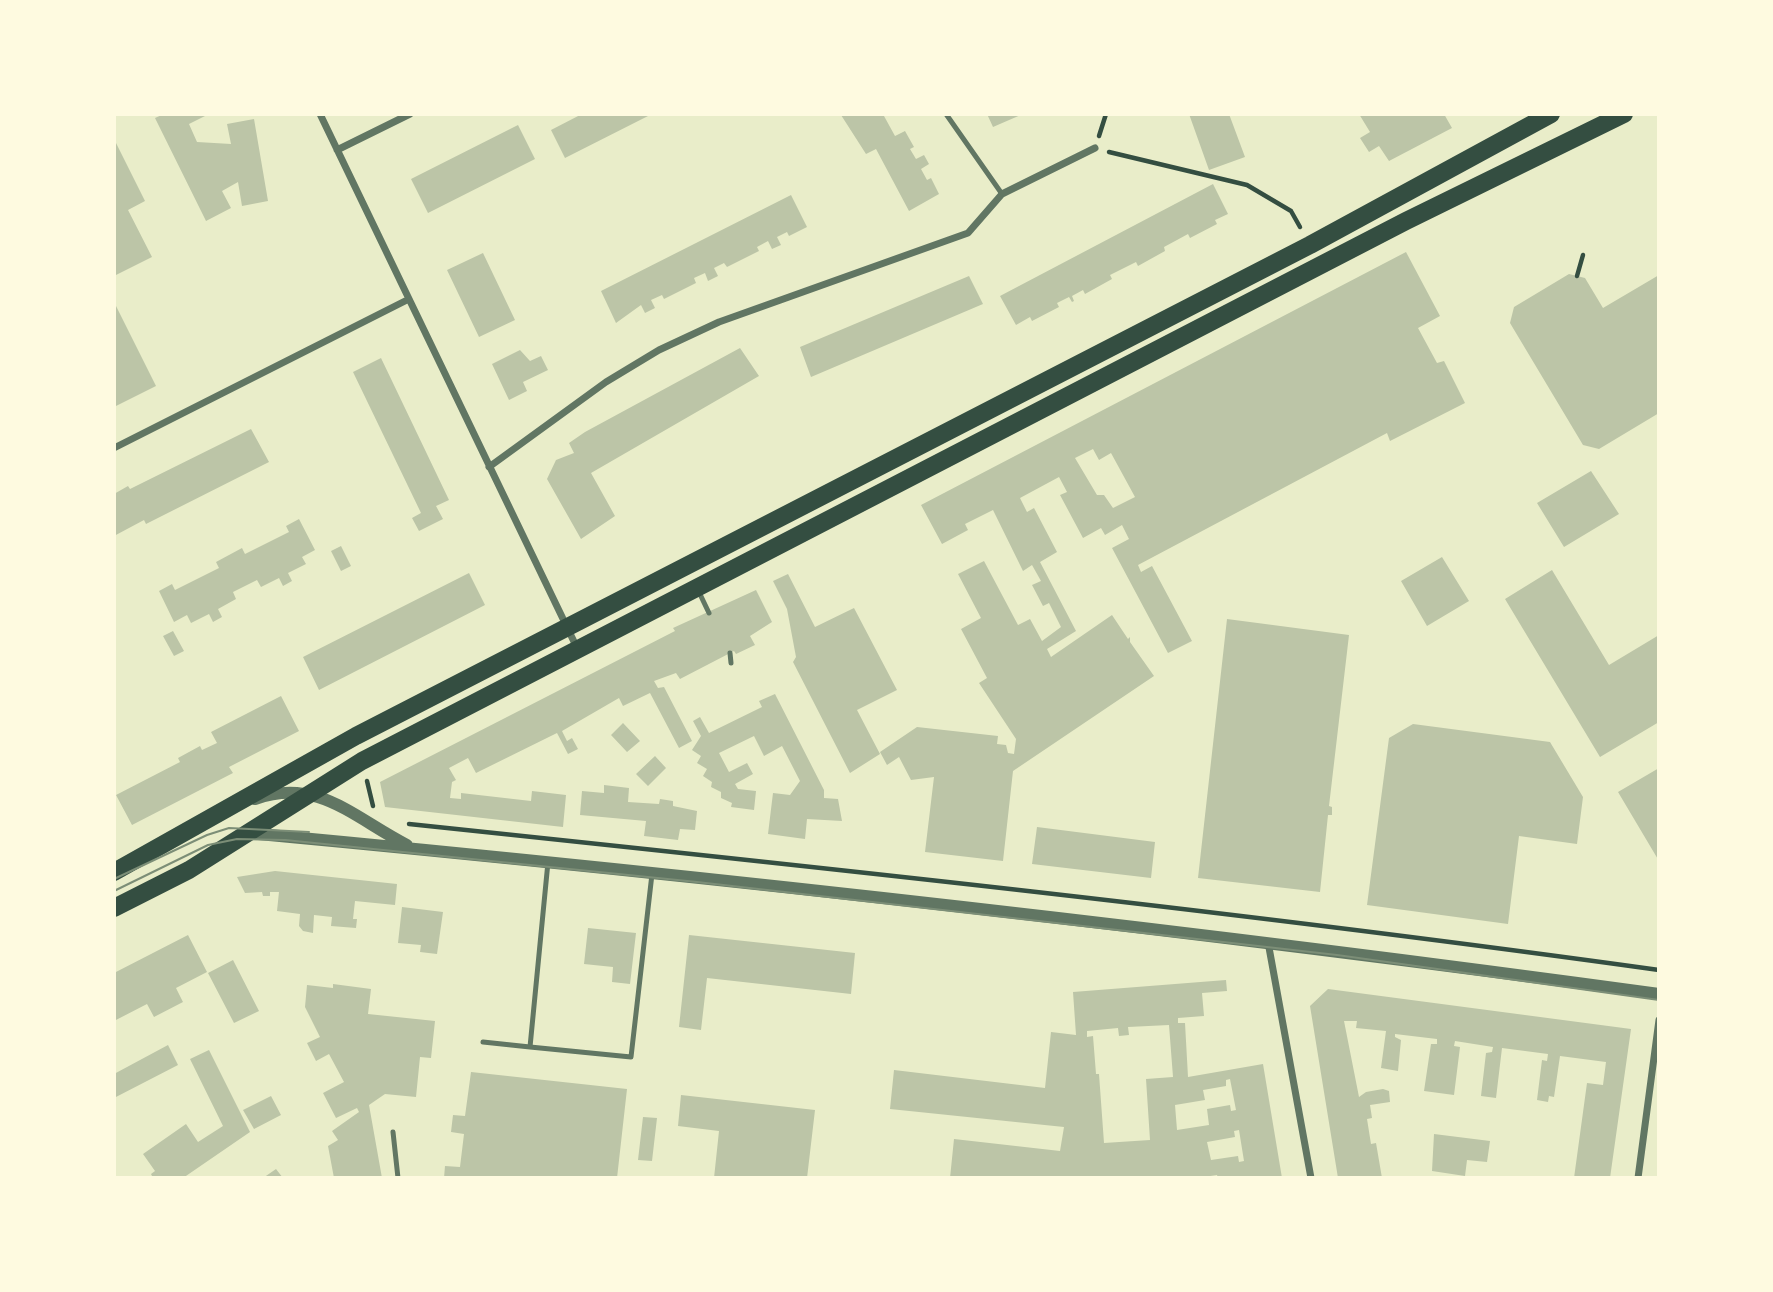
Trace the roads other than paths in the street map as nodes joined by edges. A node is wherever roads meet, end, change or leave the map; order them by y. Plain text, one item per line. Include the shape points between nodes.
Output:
1 (320, 114) edge
2 (410, 114) edge
3 (946, 114) edge
4 (1551, 114) edge
5 (1624, 114) edge
6 (1095, 148) road end
7 (337, 150) junction
8 (1002, 194) junction
9 (409, 299) junction
10 (114, 448) edge
11 (489, 467) junction
12 (697, 588) junction
13 (709, 613) dead end
14 (567, 627) junction
15 (578, 651) junction
16 (730, 653) dead end
17 (731, 663) dead end
18 (307, 793) junction
19 (229, 808) junction
20 (246, 832) junction
21 (414, 848) junction
22 (548, 862) junction
23 (114, 872) edge
24 (652, 873) junction
25 (114, 908) edge
26 (1268, 942) junction
27 (1659, 995) edge
28 (1659, 1020) edge
29 (483, 1042) dead end
30 (530, 1047) junction
31 (393, 1132) dead end
32 (398, 1178) edge
33 (1311, 1178) edge
34 (1638, 1178) edge

1 - 7 street
2 - 7 street
3 - 8 lane
4 - 14 main road via 1310,244
5 - 12 main road
6 - 8 street
7 - 9 street
8 - 11 street via 968,233 719,322 659,350
9 - 10 street
9 - 11 street
11 - 14 street
12 - 13 lane
12 - 15 main road
14 - 15 street
14 - 19 main road via 356,736
15 - 18 main road
16 - 17 lane
18 - 19 street via 287,792
18 - 20 main road
18 - 21 street via 330,799
19 - 23 main road
20 - 21 street
20 - 25 main road via 189,870
21 - 22 street
22 - 24 street
22 - 30 lane
24 - 26 street
24 - 30 lane via 631,1057
26 - 27 street
26 - 33 street
28 - 34 street
29 - 30 lane
31 - 32 lane

